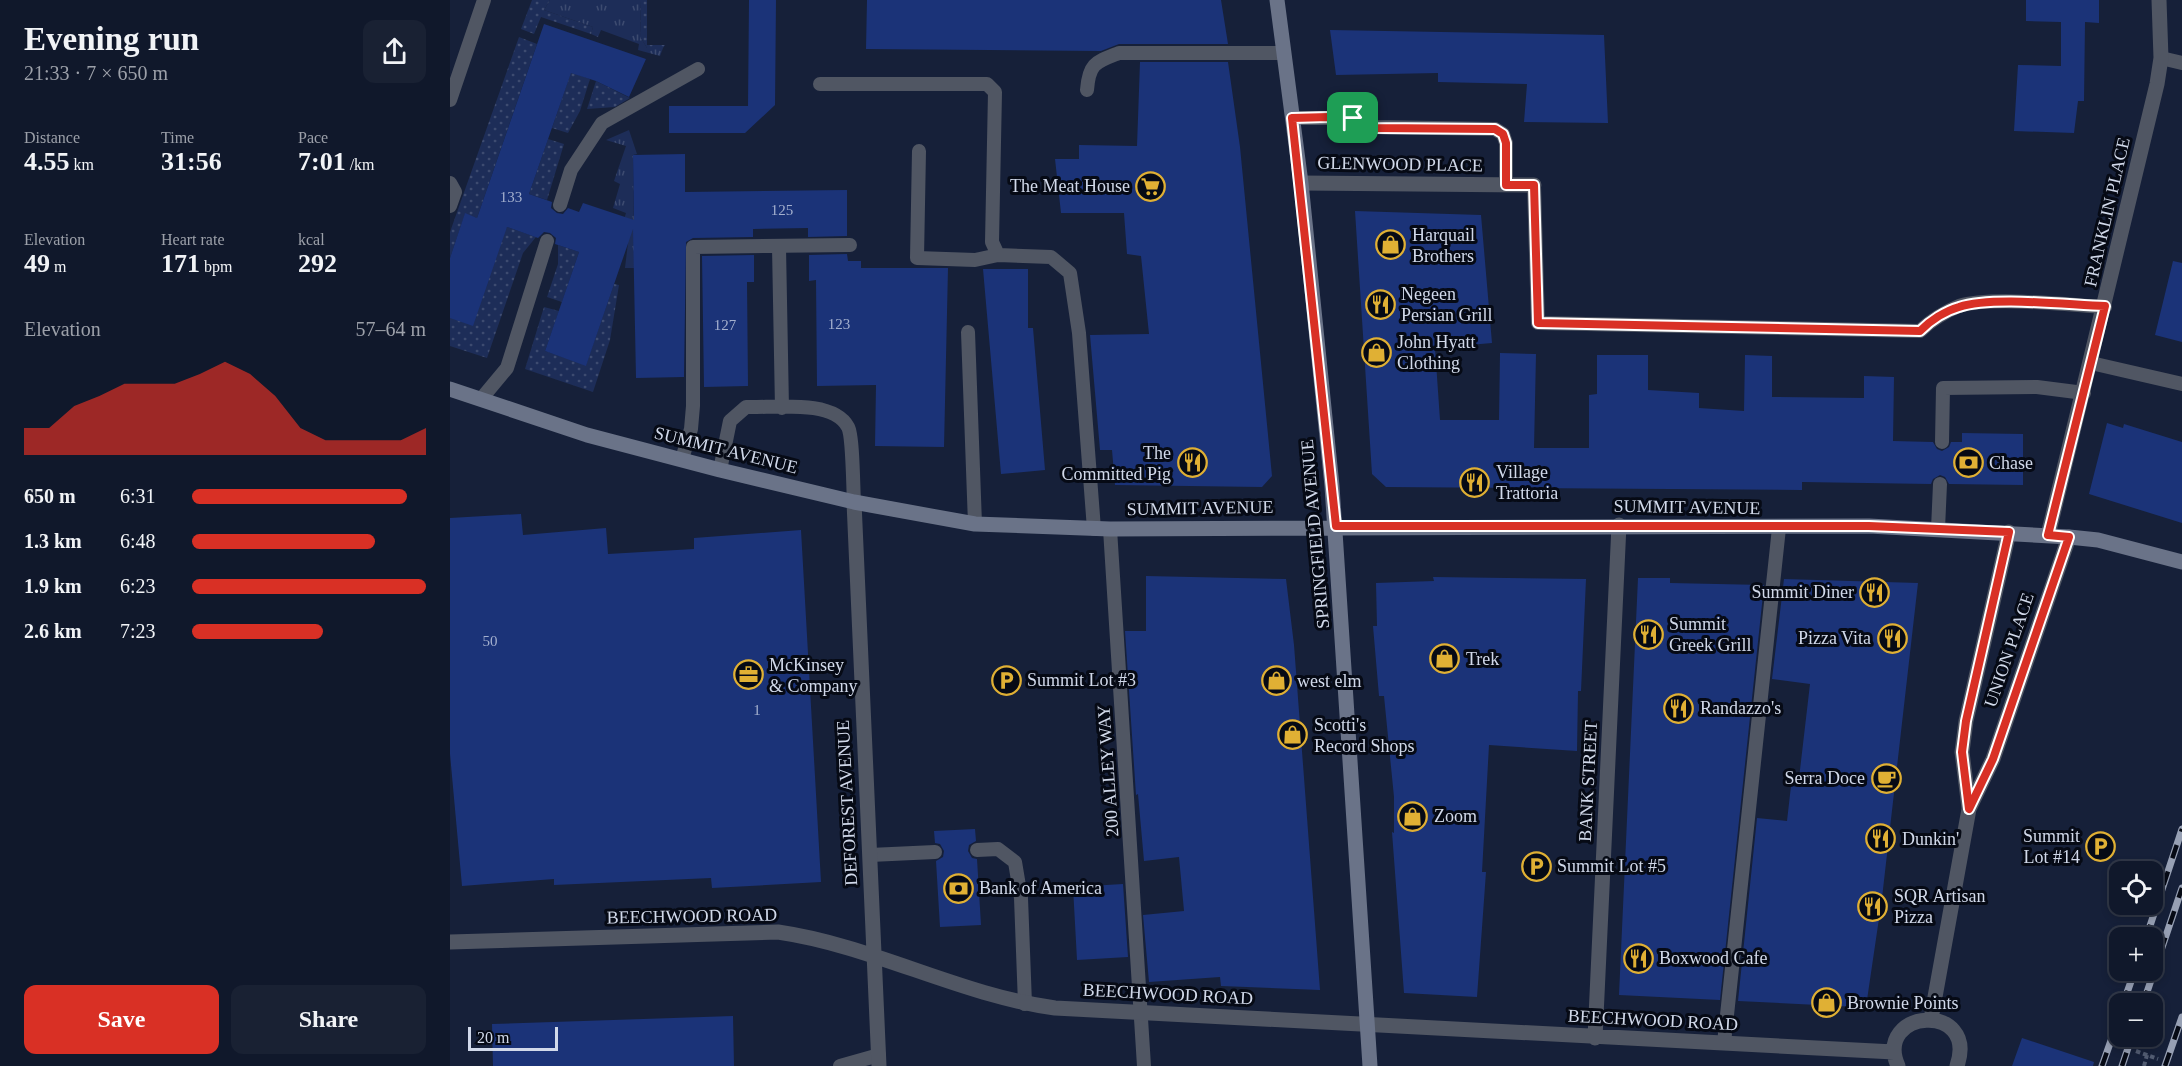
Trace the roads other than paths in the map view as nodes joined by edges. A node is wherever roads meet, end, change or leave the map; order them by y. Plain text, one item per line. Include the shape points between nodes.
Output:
1 (484, 0) edge
2 (1277, 0) edge
3 (2159, 0) edge
4 (1284, 53) junction
5 (2161, 58) junction
6 (2182, 63) edge
7 (698, 69) dead end
8 (820, 84) dead end
9 (1088, 90) dead end
10 (450, 100) edge
11 (1292, 118) junction
12 (919, 151) dead end
13 (450, 183) edge
14 (1301, 183) junction
15 (1506, 185) junction
16 (1534, 185) joint
17 (560, 205) dead end
18 (450, 206) edge
19 (547, 241) dead end
20 (850, 245) dead end
21 (779, 247) junction
22 (998, 255) junction
23 (2105, 306) junction
24 (968, 332) dead end
25 (2091, 363) junction
26 (2182, 384) edge
27 (450, 389) edge
28 (2084, 393) junction
29 (482, 398) junction
30 (782, 408) junction
31 (1941, 442) dead end
32 (682, 459) junction
33 (720, 470) junction
34 (1940, 484) dead end
35 (854, 502) junction
36 (975, 524) junction
37 (1619, 525) junction
38 (1336, 526) junction
39 (1779, 528) junction
40 (1094, 529) junction
41 (1110, 529) junction
42 (1938, 529) junction
43 (2009, 532) junction
44 (2048, 535) junction
45 (2069, 537) junction
46 (2182, 562) edge
47 (1969, 809) junction
48 (977, 850) dead end
49 (935, 852) dead end
50 (870, 855) junction
51 (450, 942) edge
52 (876, 955) junction
53 (1025, 1004) junction
54 (1141, 1011) junction
55 (1931, 1019) junction
56 (1369, 1024) junction
57 (1595, 1038) junction
58 (1724, 1043) junction
59 (1896, 1059) edge
60 (879, 1061) edge
61 (840, 1066) edge
62 (1144, 1066) edge
63 (1370, 1066) edge
64 (1957, 1066) edge

1 - 10 lane
2 - 4 street, SPRINGFIELD AVENUE
3 - 5 street, FRANKLIN PLACE
4 - 9 lane via 1119,52 1098,61 1089,71
4 - 11 street, SPRINGFIELD AVENUE
5 - 6 lane
5 - 23 street, FRANKLIN PLACE
7 - 17 lane via 602,123 571,170
8 - 22 lane via 987,84 995,92 992,242
11 - 14 street, SPRINGFIELD AVENUE
11 - 15 lane via 1353,118 1375,128 1495,129 1503,134 1506,143
12 - 22 lane via 917,258 975,260
13 - 18 lane via 455,192
14 - 15 street, GLENWOOD PLACE
14 - 38 street, SPRINGFIELD AVENUE
15 - 16 street, GLENWOOD PLACE
16 - 23 lane via 1538,323 1920,331 1957,307 1969,304
19 - 29 lane via 507,368
20 - 21 lane
21 - 30 lane
21 - 32 lane via 693,247 691,429
22 - 40 lane via 1051,256 1070,273 1079,333
23 - 25 street, FRANKLIN PLACE
24 - 36 lane
25 - 26 lane
25 - 28 street, FRANKLIN PLACE
27 - 29 street, SUMMIT AVENUE
28 - 31 lane via 2037,387 1943,388
28 - 44 street, FRANKLIN PLACE
29 - 32 street, SUMMIT AVENUE via 587,435
30 - 33 lane via 746,407 730,421
30 - 35 lane via 816,408 838,414 849,428
32 - 33 street, SUMMIT AVENUE
33 - 35 street, SUMMIT AVENUE
34 - 42 lane
35 - 36 street, SUMMIT AVENUE
35 - 50 street, DEFOREST AVENUE
36 - 40 street, SUMMIT AVENUE
37 - 38 street, SUMMIT AVENUE
37 - 39 street, SUMMIT AVENUE
37 - 57 street, BANK STREET
38 - 41 street, SUMMIT AVENUE
38 - 56 street, SPRINGFIELD AVENUE
39 - 42 street, SUMMIT AVENUE
39 - 58 lane
40 - 41 street, SUMMIT AVENUE
41 - 54 lane, 200 ALLEY WAY
42 - 43 street, SUMMIT AVENUE
43 - 44 street, SUMMIT AVENUE
43 - 47 street, UNION PLACE via 1966,721 1962,752
44 - 45 street, SUMMIT AVENUE
45 - 46 street, SUMMIT AVENUE via 2098,540
45 - 47 street, UNION PLACE via 1993,759
47 - 55 street, UNION PLACE
48 - 53 lane via 998,849 1015,862 1021,898
49 - 50 lane
50 - 52 street, DEFOREST AVENUE
51 - 52 street, BEECHWOOD ROAD via 778,932 820,938
52 - 53 street, BEECHWOOD ROAD
52 - 60 street, DEFOREST AVENUE
53 - 54 street, BEECHWOOD ROAD
54 - 56 street, BEECHWOOD ROAD
54 - 62 lane, 200 ALLEY WAY
55 - 59 street via 1910,1024 1902,1031
55 - 64 street via 1942,1022 1957,1037
56 - 57 street, BEECHWOOD ROAD
56 - 63 street, SPRINGFIELD AVENUE
57 - 58 street, BEECHWOOD ROAD
58 - 59 street, BEECHWOOD ROAD
60 - 61 lane

